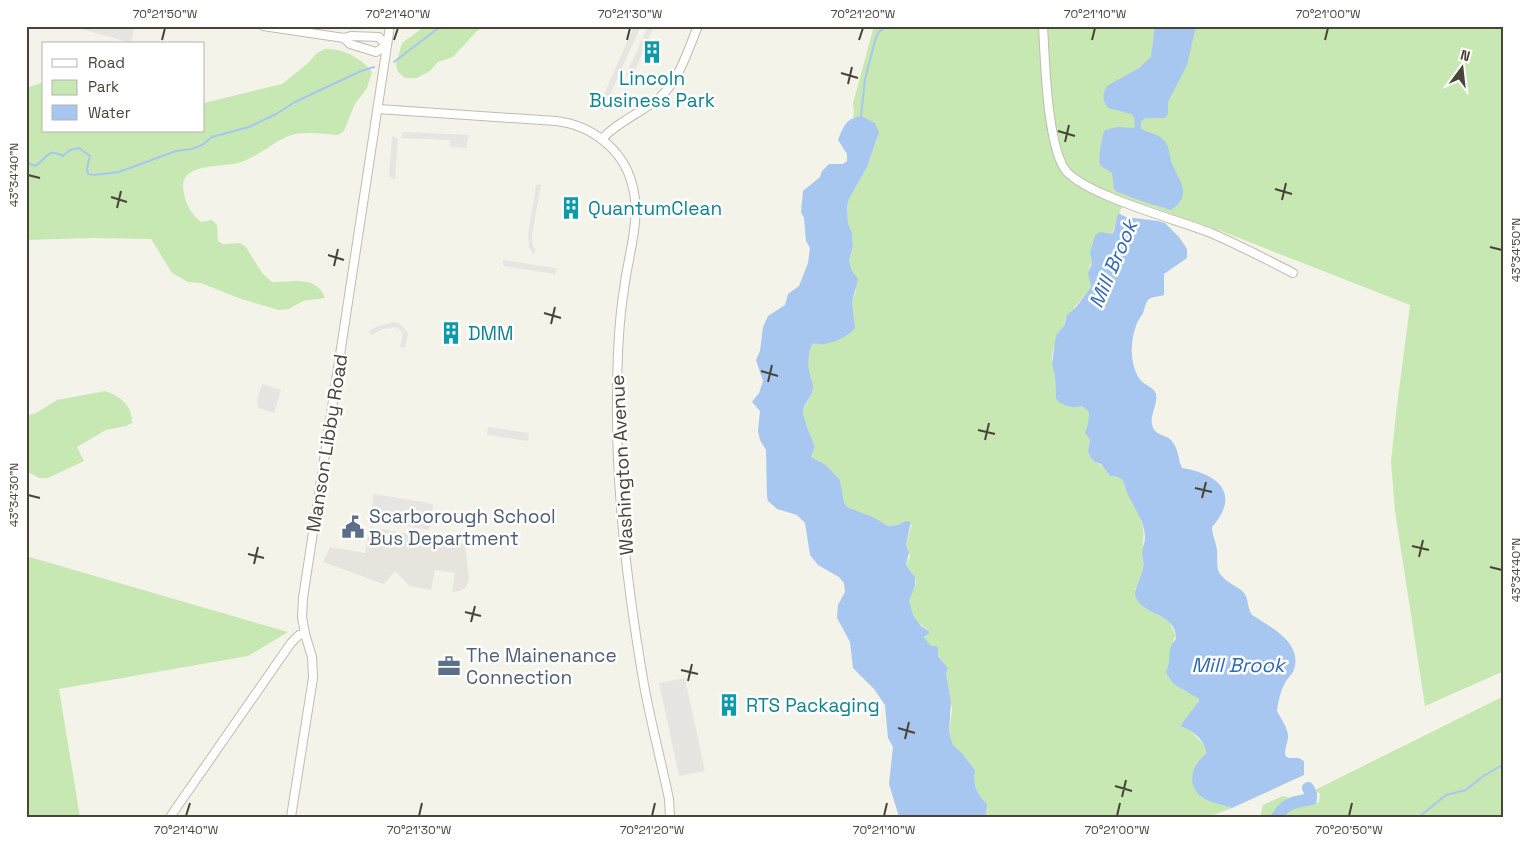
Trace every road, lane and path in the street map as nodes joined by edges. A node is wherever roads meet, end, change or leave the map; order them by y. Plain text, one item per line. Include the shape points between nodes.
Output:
1 (263, 26) edge
2 (390, 26) edge
3 (698, 26) edge
4 (1043, 26) edge
5 (344, 38) junction
6 (386, 46) junction
7 (378, 109) junction
8 (602, 139) junction
9 (1293, 273) dead end
10 (305, 634) junction
11 (170, 817) edge
12 (291, 817) edge
13 (670, 817) edge

1 - 5 street
2 - 6 street, Manson Libby Road
3 - 8 street via 666,92
4 - 9 street via 1053,134 1060,159 1070,176 1084,186 1210,233
5 - 6 street via 379,37
5 - 6 street via 350,44 376,52
6 - 7 street, Manson Libby Road
7 - 8 street, Washington Avenue via 564,122 581,126
7 - 10 street, Manson Libby Road via 304,590 302,616
8 - 13 street, Washington Avenue via 626,168 636,201 619,331 617,443 631,603
10 - 11 street via 295,637
10 - 12 street via 313,678

